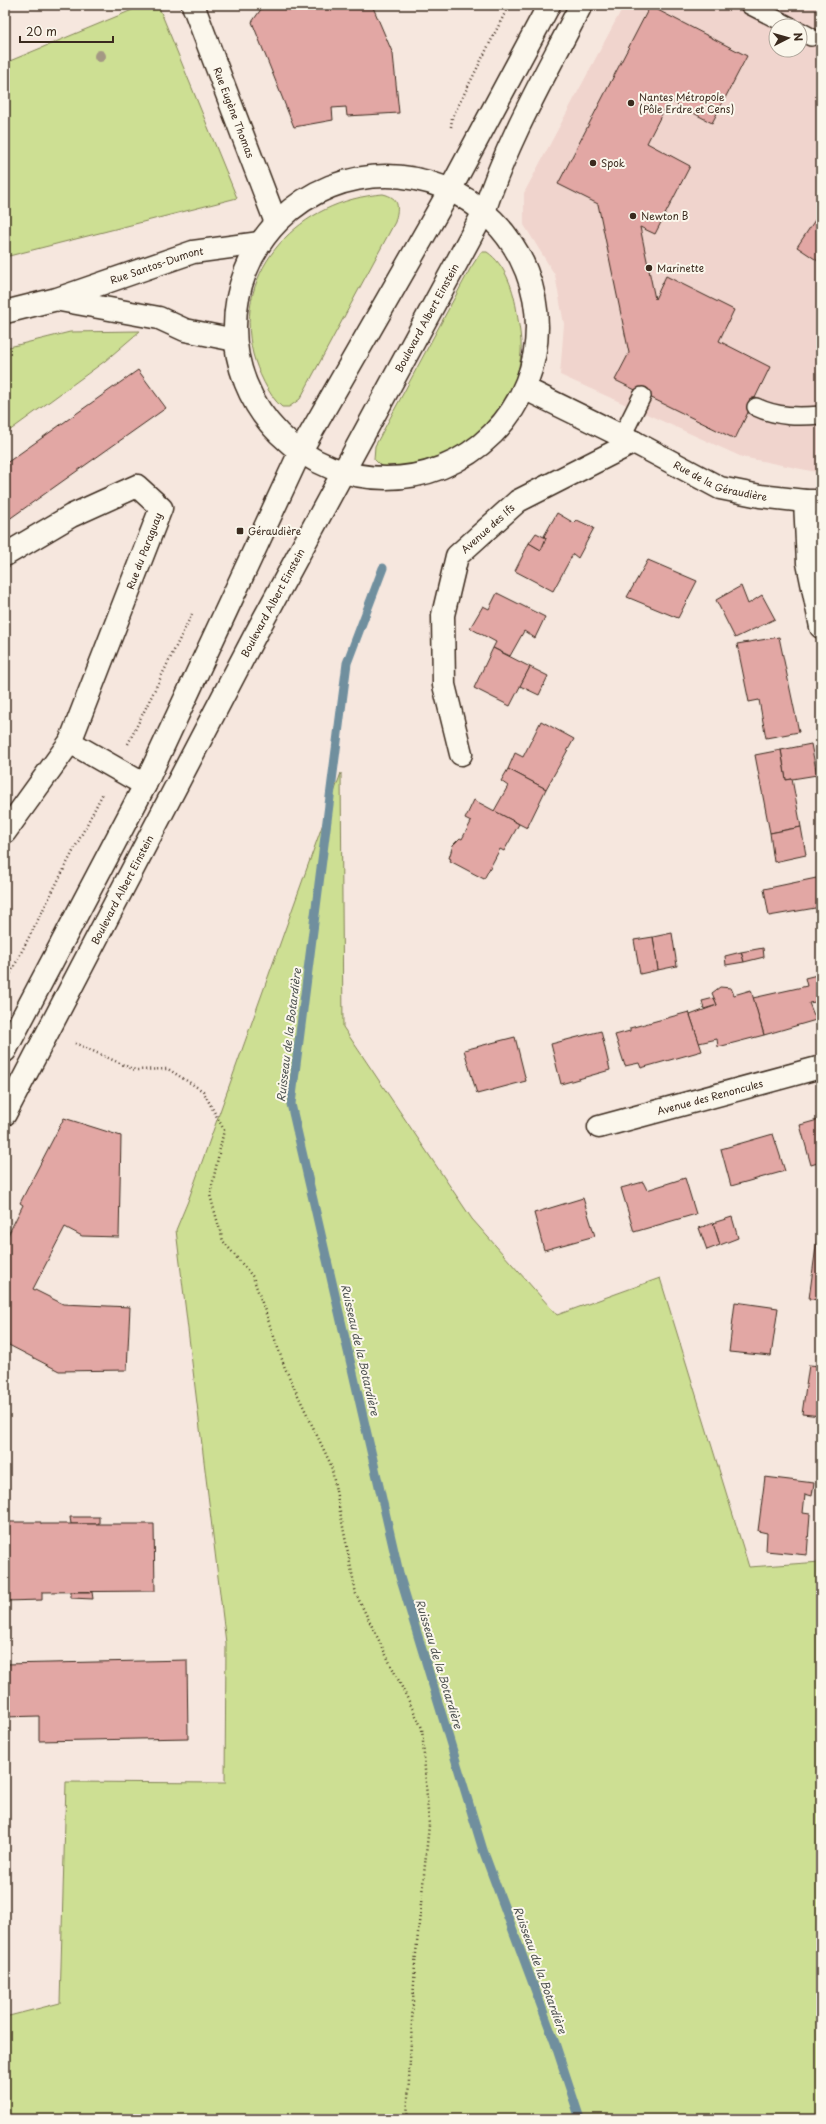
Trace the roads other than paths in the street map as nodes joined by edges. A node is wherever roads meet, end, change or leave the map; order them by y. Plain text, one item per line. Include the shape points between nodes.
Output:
1 (194, 5) edge
2 (549, 5) edge
3 (581, 5) edge
4 (749, 5) edge
5 (774, 18) edge
6 (450, 190) junction
7 (484, 212) junction
8 (275, 220) junction
9 (260, 243) junction
10 (57, 299) junction
11 (5, 312) edge
12 (235, 340) junction
13 (526, 389) junction
14 (642, 396) dead end
15 (756, 407) dead end
16 (821, 415) edge
17 (628, 439) junction
18 (300, 452) junction
19 (343, 473) junction
20 (813, 501) edge
21 (5, 556) edge
22 (821, 628) edge
23 (70, 742) junction
24 (461, 754) dead end
25 (145, 785) junction
26 (5, 832) edge
27 (5, 1051) edge
28 (821, 1067) edge
29 (5, 1114) edge
30 (599, 1127) dead end

1 - 8 street, Rue Eugène Thomas
2 - 6 street
3 - 7 street, Boulevard Albert Einstein via 521,118 493,183
4 - 5 lane
6 - 7 street
6 - 8 street via 413,178 389,176 347,181 307,198
6 - 18 street
7 - 13 street via 510,240 528,276 535,319 533,360
7 - 19 street, Boulevard Albert Einstein
8 - 9 street
9 - 10 street, Rue Santos-Dumont via 193,252
9 - 12 street via 241,282 236,309
10 - 11 street, Rue Santos-Dumont
10 - 12 street, Rue Santos-Dumont via 159,318 186,330
12 - 18 street via 249,392 274,429
13 - 17 street, Rue de la Géraudière
13 - 19 street via 513,410 485,443 444,468 385,480
14 - 17 lane
15 - 16 lane via 783,416
17 - 20 street, Rue de la Géraudière via 720,488 760,496
17 - 24 street, Avenue des Ifs via 518,501 457,556 443,615 444,685
18 - 19 street
18 - 25 street
19 - 29 street, Boulevard Albert Einstein via 254,637
20 - 22 street, Rue de la Géraudière via 808,563
21 - 23 street, Rue du Paraguay via 71,516 137,486 161,508
23 - 25 street
23 - 26 street, Rue du Paraguay
25 - 27 street
28 - 30 street, Avenue des Renoncules

